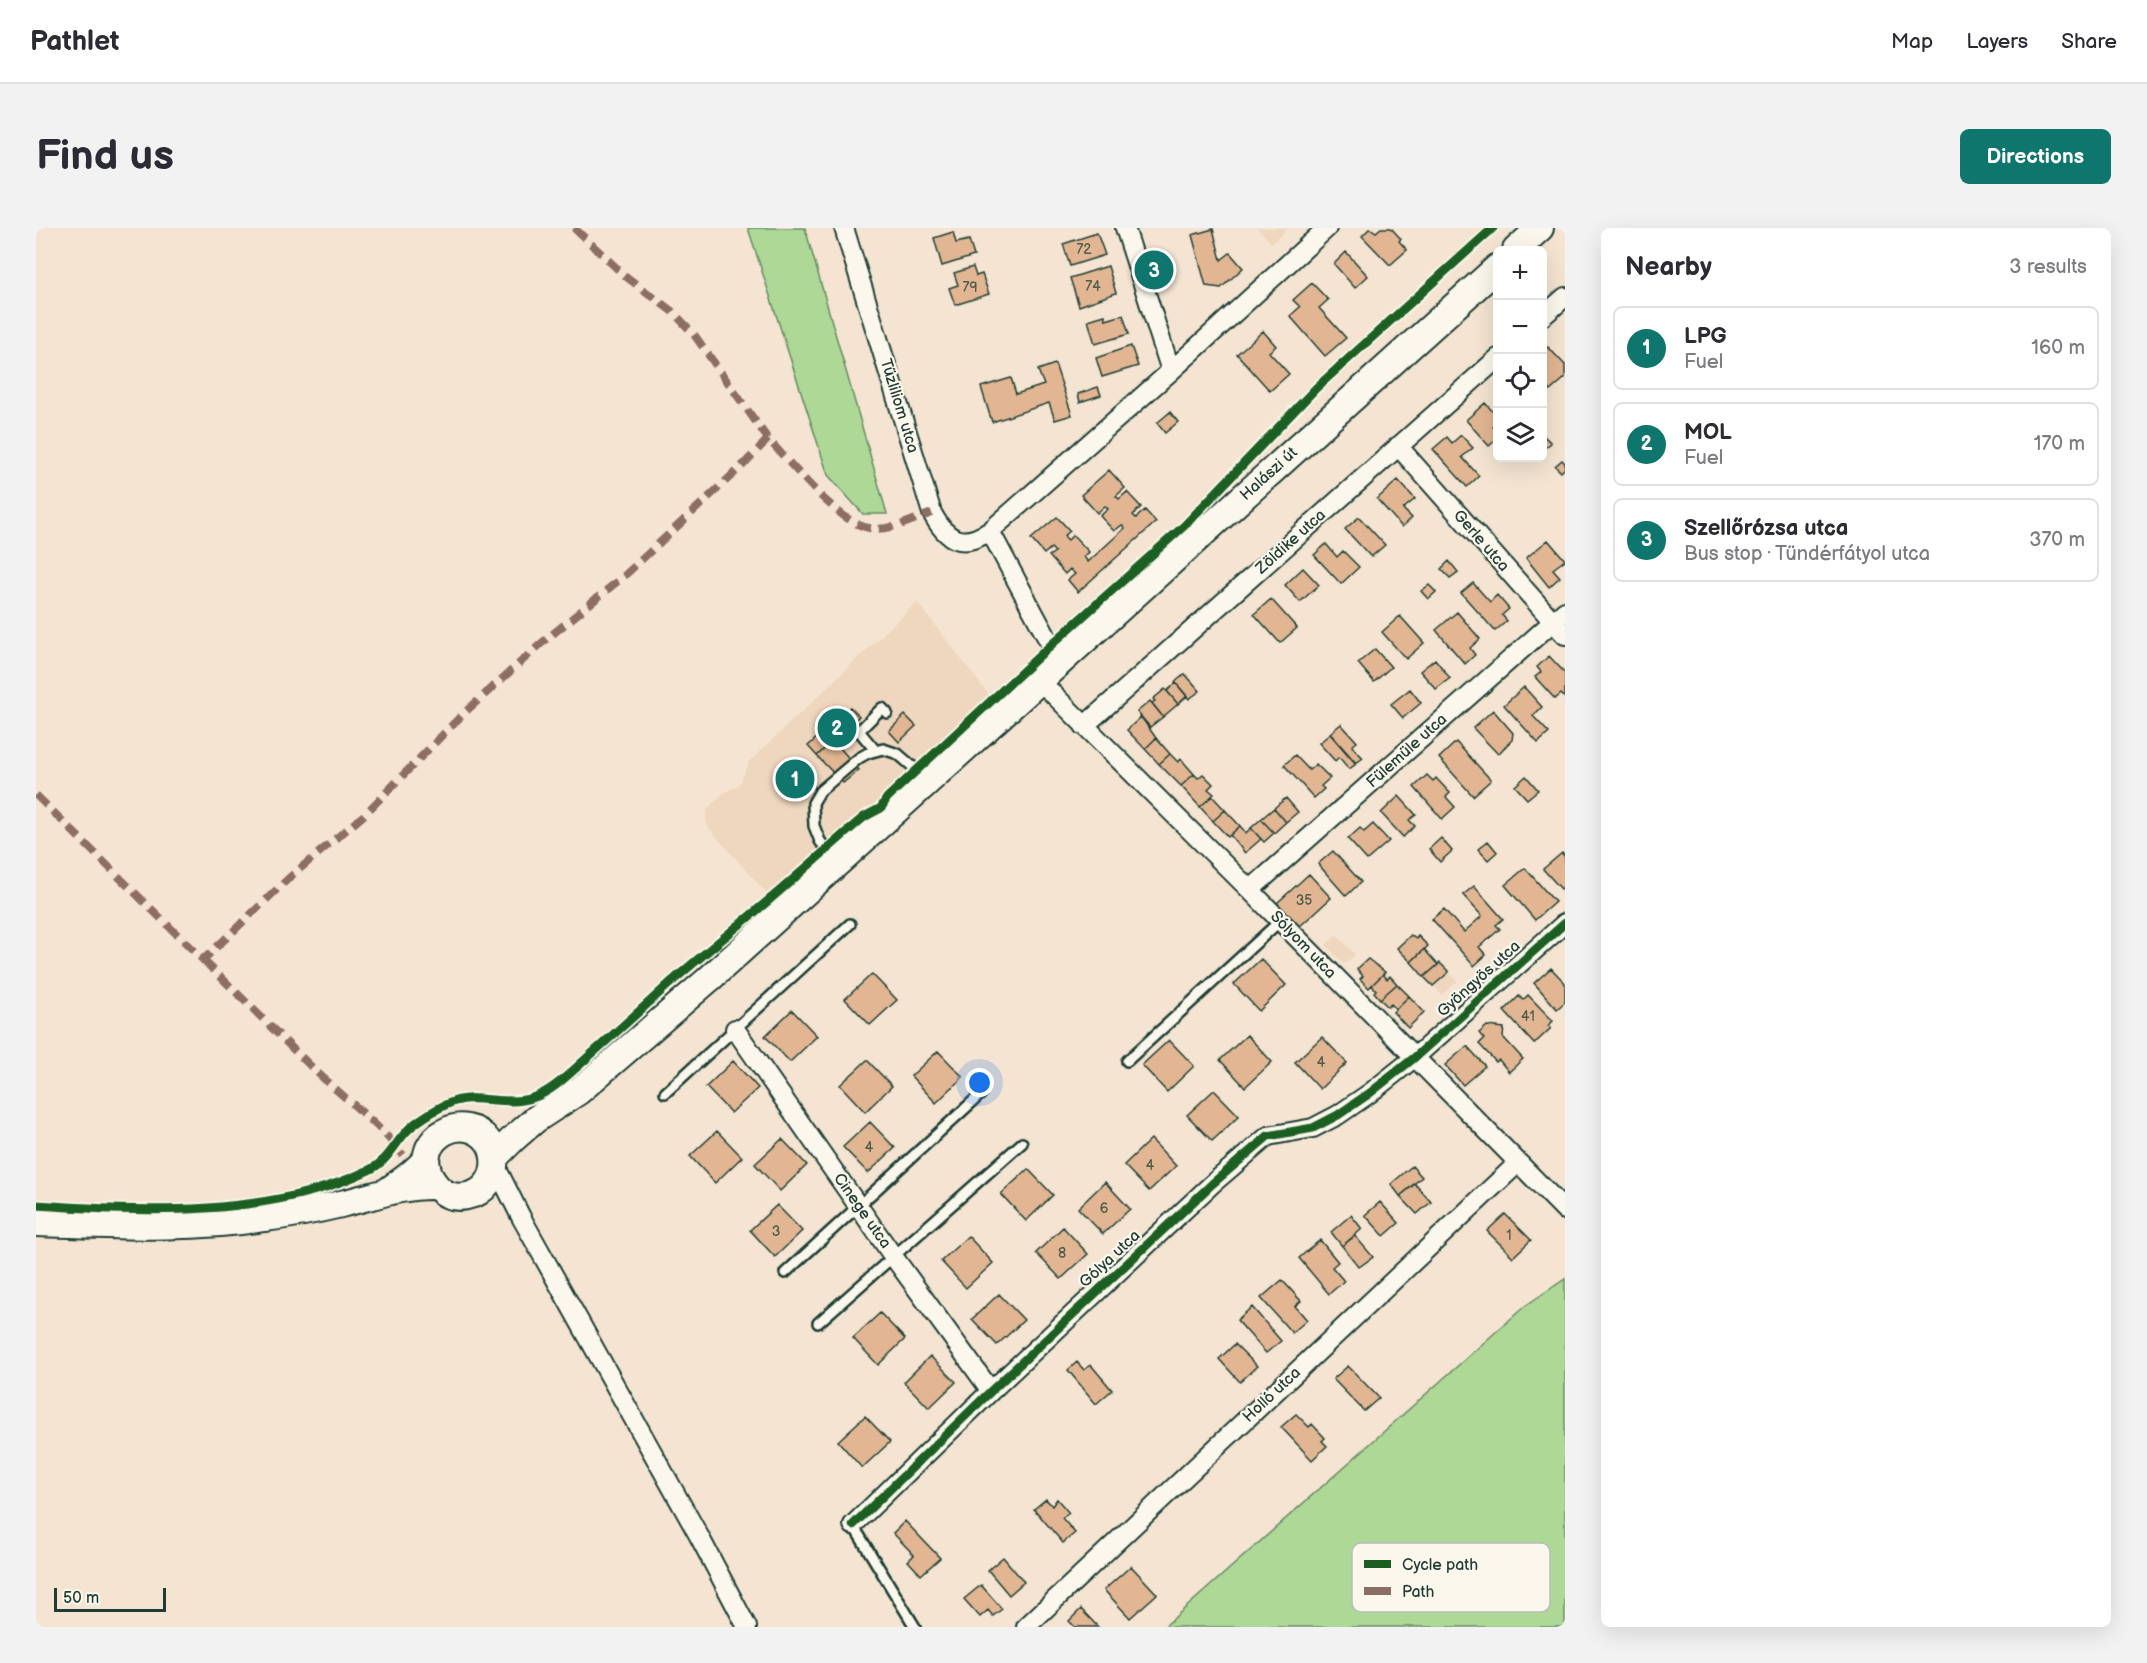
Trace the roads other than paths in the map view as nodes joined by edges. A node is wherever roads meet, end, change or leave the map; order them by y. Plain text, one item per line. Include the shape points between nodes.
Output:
1 (844, 228) edge
2 (1125, 228) edge
3 (1327, 228) edge
4 (1540, 228) edge
5 (1520, 246) edge
6 (1493, 271) edge
7 (1565, 297) edge
8 (1547, 313) edge
9 (1493, 362) edge
10 (1171, 371) junction
11 (1398, 446) junction
12 (987, 526) junction
13 (1561, 623) edge
14 (1060, 663) junction
15 (1040, 681) junction
16 (887, 713) dead end
17 (1084, 726) junction
18 (875, 750) junction
19 (929, 781) junction
20 (837, 864) junction
21 (1250, 890) junction
22 (1280, 921) junction
23 (1565, 923) edge
24 (850, 924) dead end
25 (735, 1029) junction
26 (1414, 1058) junction
27 (1126, 1061) dead end
28 (665, 1093) dead end
29 (981, 1094) dead end
30 (1022, 1143) dead end
31 (491, 1153) junction
32 (426, 1159) junction
33 (1518, 1163) junction
34 (434, 1186) junction
35 (485, 1189) junction
36 (387, 1191) junction
37 (858, 1205) junction
38 (1565, 1210) edge
39 (521, 1217) junction
40 (36, 1223) edge
41 (894, 1256) junction
42 (785, 1273) dead end
43 (818, 1323) dead end
44 (992, 1390) junction
45 (854, 1525) joint
46 (747, 1627) edge
47 (915, 1627) edge
48 (1026, 1627) edge

1 - 12 street, Tűzliliom utca via 932,513 940,528 951,538 962,541 977,539
2 - 10 street
3 - 10 street
4 - 5 main road
6 - 14 main road, Halászi út
7 - 8 street
9 - 11 street, Zöldike utca
10 - 12 street
11 - 13 street, Gerle utca
11 - 17 street, Zöldike utca
12 - 14 street
13 - 21 street, Fülemüle utca
14 - 15 main road, Halászi út
15 - 17 street, Sólyom utca
15 - 19 main road, Halászi út
16 - 18 lane via 882,708 859,731
17 - 21 street, Sólyom utca
18 - 19 lane via 898,754
18 - 20 lane via 820,791 813,803 816,833
19 - 20 main road, Halászi út
20 - 31 main road, Halászi út via 579,1090 537,1119 494,1136
21 - 22 street, Sólyom utca
22 - 26 street, Sólyom utca
22 - 27 lane
23 - 26 street, Gyöngyös utca
24 - 25 lane
25 - 28 lane
25 - 37 street, Cinege utca
26 - 33 street, Sólyom utca
26 - 44 street, Gólya utca via 1338,1116 1313,1128 1268,1136
29 - 37 lane
30 - 41 lane
31 - 32 main road via 467,1128 456,1128 444,1132 430,1145
31 - 35 main road via 491,1180
31 - 39 street
32 - 34 main road
32 - 36 main road
33 - 38 street, Sólyom utca
33 - 48 street, Holló utca
34 - 35 main road via 464,1197
34 - 36 main road
35 - 39 street via 496,1191
36 - 40 main road via 261,1219 142,1226
37 - 41 street, Cinege utca
37 - 42 lane
39 - 46 street
41 - 43 lane
41 - 44 street, Cinege utca
44 - 45 street, Gólya utca
45 - 47 lane

